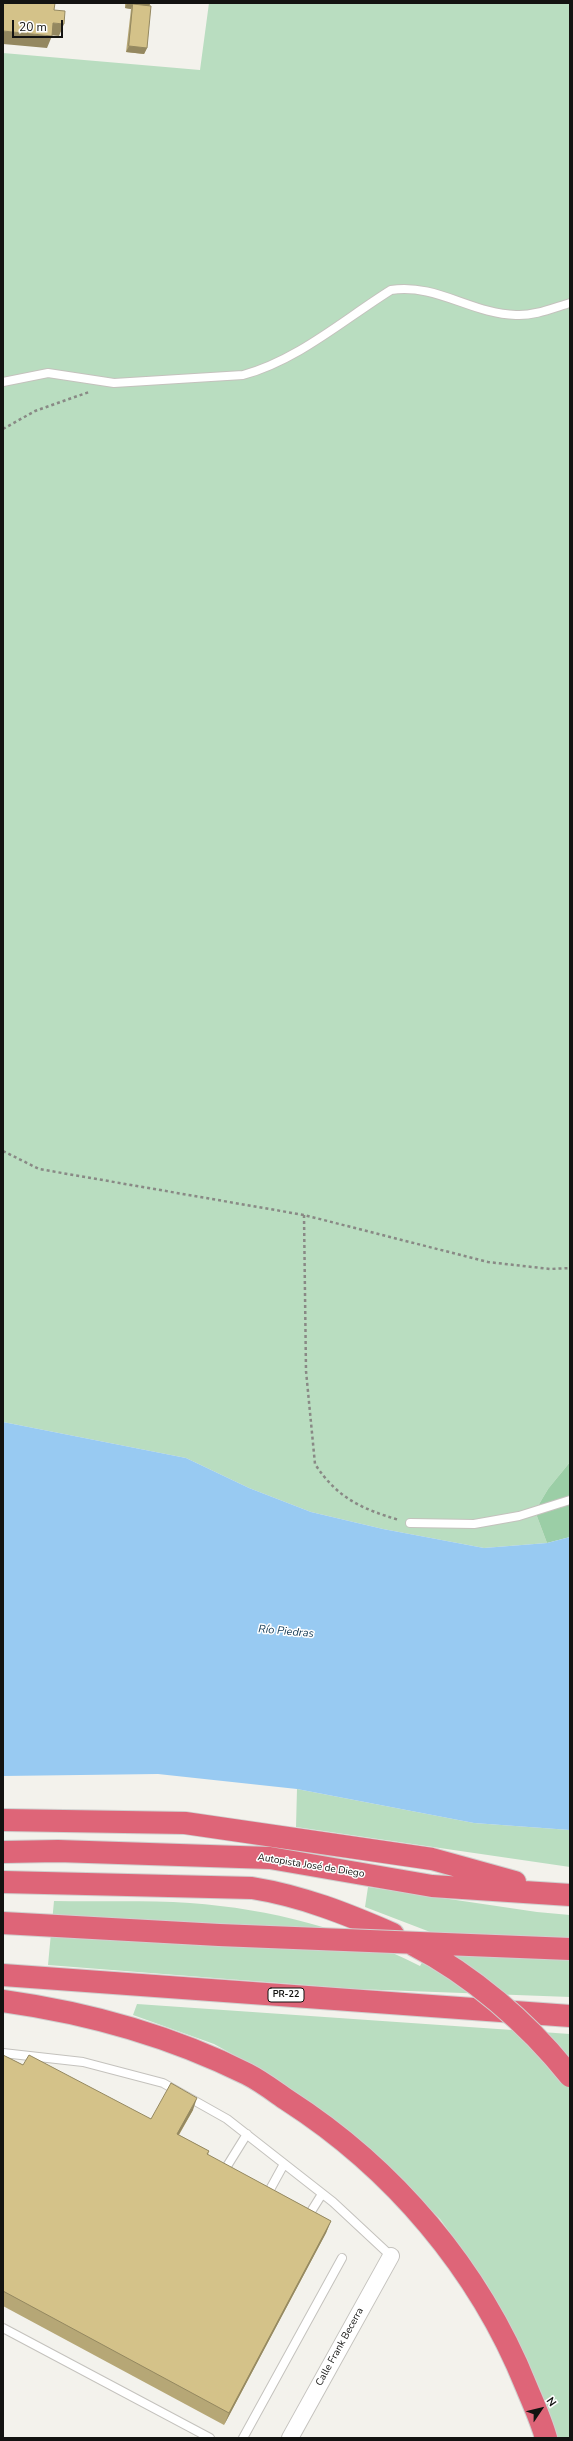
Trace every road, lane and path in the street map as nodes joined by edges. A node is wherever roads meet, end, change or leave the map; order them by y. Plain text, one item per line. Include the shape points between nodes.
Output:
1 (570, 303) edge
2 (3, 382) edge
3 (114, 383) junction
4 (3, 429) edge
5 (3, 1151) edge
6 (304, 1215) junction
7 (570, 1268) edge
8 (570, 1500) edge
9 (410, 1523) joint
10 (3, 1820) edge
11 (3, 1852) edge
12 (3, 1882) edge
13 (564, 1894) edge
14 (3, 1923) edge
15 (570, 1949) edge
16 (3, 1975) edge
17 (3, 2000) edge
18 (570, 2016) edge
19 (3, 2053) edge
20 (570, 2076) edge
21 (247, 2134) junction
22 (284, 2164) junction
23 (224, 2171) edge
24 (322, 2194) junction
25 (267, 2195) edge
26 (306, 2218) edge
27 (391, 2256) joint
28 (342, 2258) dead end
29 (3, 2328) edge
30 (210, 2438) edge
31 (243, 2438) edge
32 (290, 2438) edge
33 (546, 2438) edge

1 - 3 lane via 535,313 516,315 484,310 428,291 404,288 391,290 312,343 262,370 243,375
2 - 3 lane via 48,373
3 - 4 path via 35,411
5 - 6 path via 39,1169
6 - 7 path via 488,1262 550,1269
6 - 9 path via 306,1371 315,1464 322,1476 341,1494 366,1510
8 - 9 lane via 519,1516 474,1524
10 - 13 highway via 185,1823 432,1859
11 - 13 highway, Autopista José de Diego via 58,1851 270,1858 432,1886
12 - 20 highway, bridge via 252,1888 285,1894 340,1911 393,1934 447,1964 486,1993 526,2028
14 - 15 highway, bridge via 219,1935
16 - 18 highway, PR-22
17 - 33 highway via 63,2009 167,2038 248,2074 309,2114 370,2164 423,2217 454,2257 486,2305 516,2362
19 - 21 lane via 83,2062 163,2083 227,2119
21 - 22 lane
21 - 23 lane
22 - 24 lane
22 - 25 lane
24 - 26 lane
24 - 27 lane
27 - 32 street, Calle Frank Becerra
28 - 31 lane
29 - 30 lane

